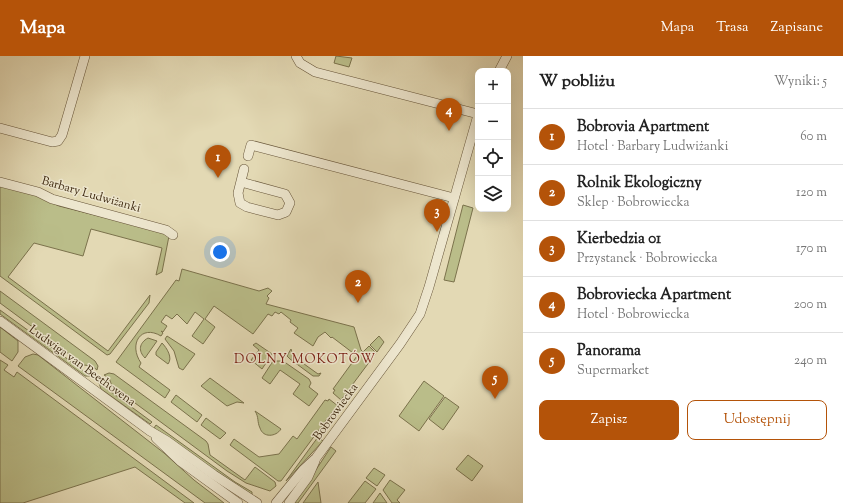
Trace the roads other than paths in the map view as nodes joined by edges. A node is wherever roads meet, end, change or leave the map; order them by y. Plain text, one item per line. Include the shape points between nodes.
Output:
1 (85, 56) edge
2 (296, 56) edge
3 (507, 56) edge
4 (501, 68) edge
5 (475, 113) edge
6 (475, 124) edge
7 (0, 128) edge
8 (248, 156) dead end
9 (244, 170) dead end
10 (0, 182) edge
11 (241, 182) junction
12 (454, 198) junction
13 (173, 235) dead end
14 (0, 321) edge
15 (150, 431) junction
16 (316, 458) junction
17 (238, 503) edge
18 (256, 503) edge
19 (276, 503) edge
20 (290, 503) edge

1 - 7 street via 58,141 52,142
2 - 5 street via 300,63 315,72
3 - 4 street
6 - 12 street, Bobrowiecka
8 - 12 street via 251,145
9 - 11 street
10 - 13 street, Barbary Ludwiżanki via 166,230
11 - 11 street via 237,196 243,206 281,215 288,209 289,201 285,194
12 - 16 street, Bobrowiecka via 420,314
14 - 15 street, Ludwiga van Beethovena
15 - 17 street, Ludwiga van Beethovena via 180,461
15 - 18 street, Ludwiga van Beethovena
16 - 19 street, Bobrowiecka
16 - 20 street, Bobrowiecka via 308,477

